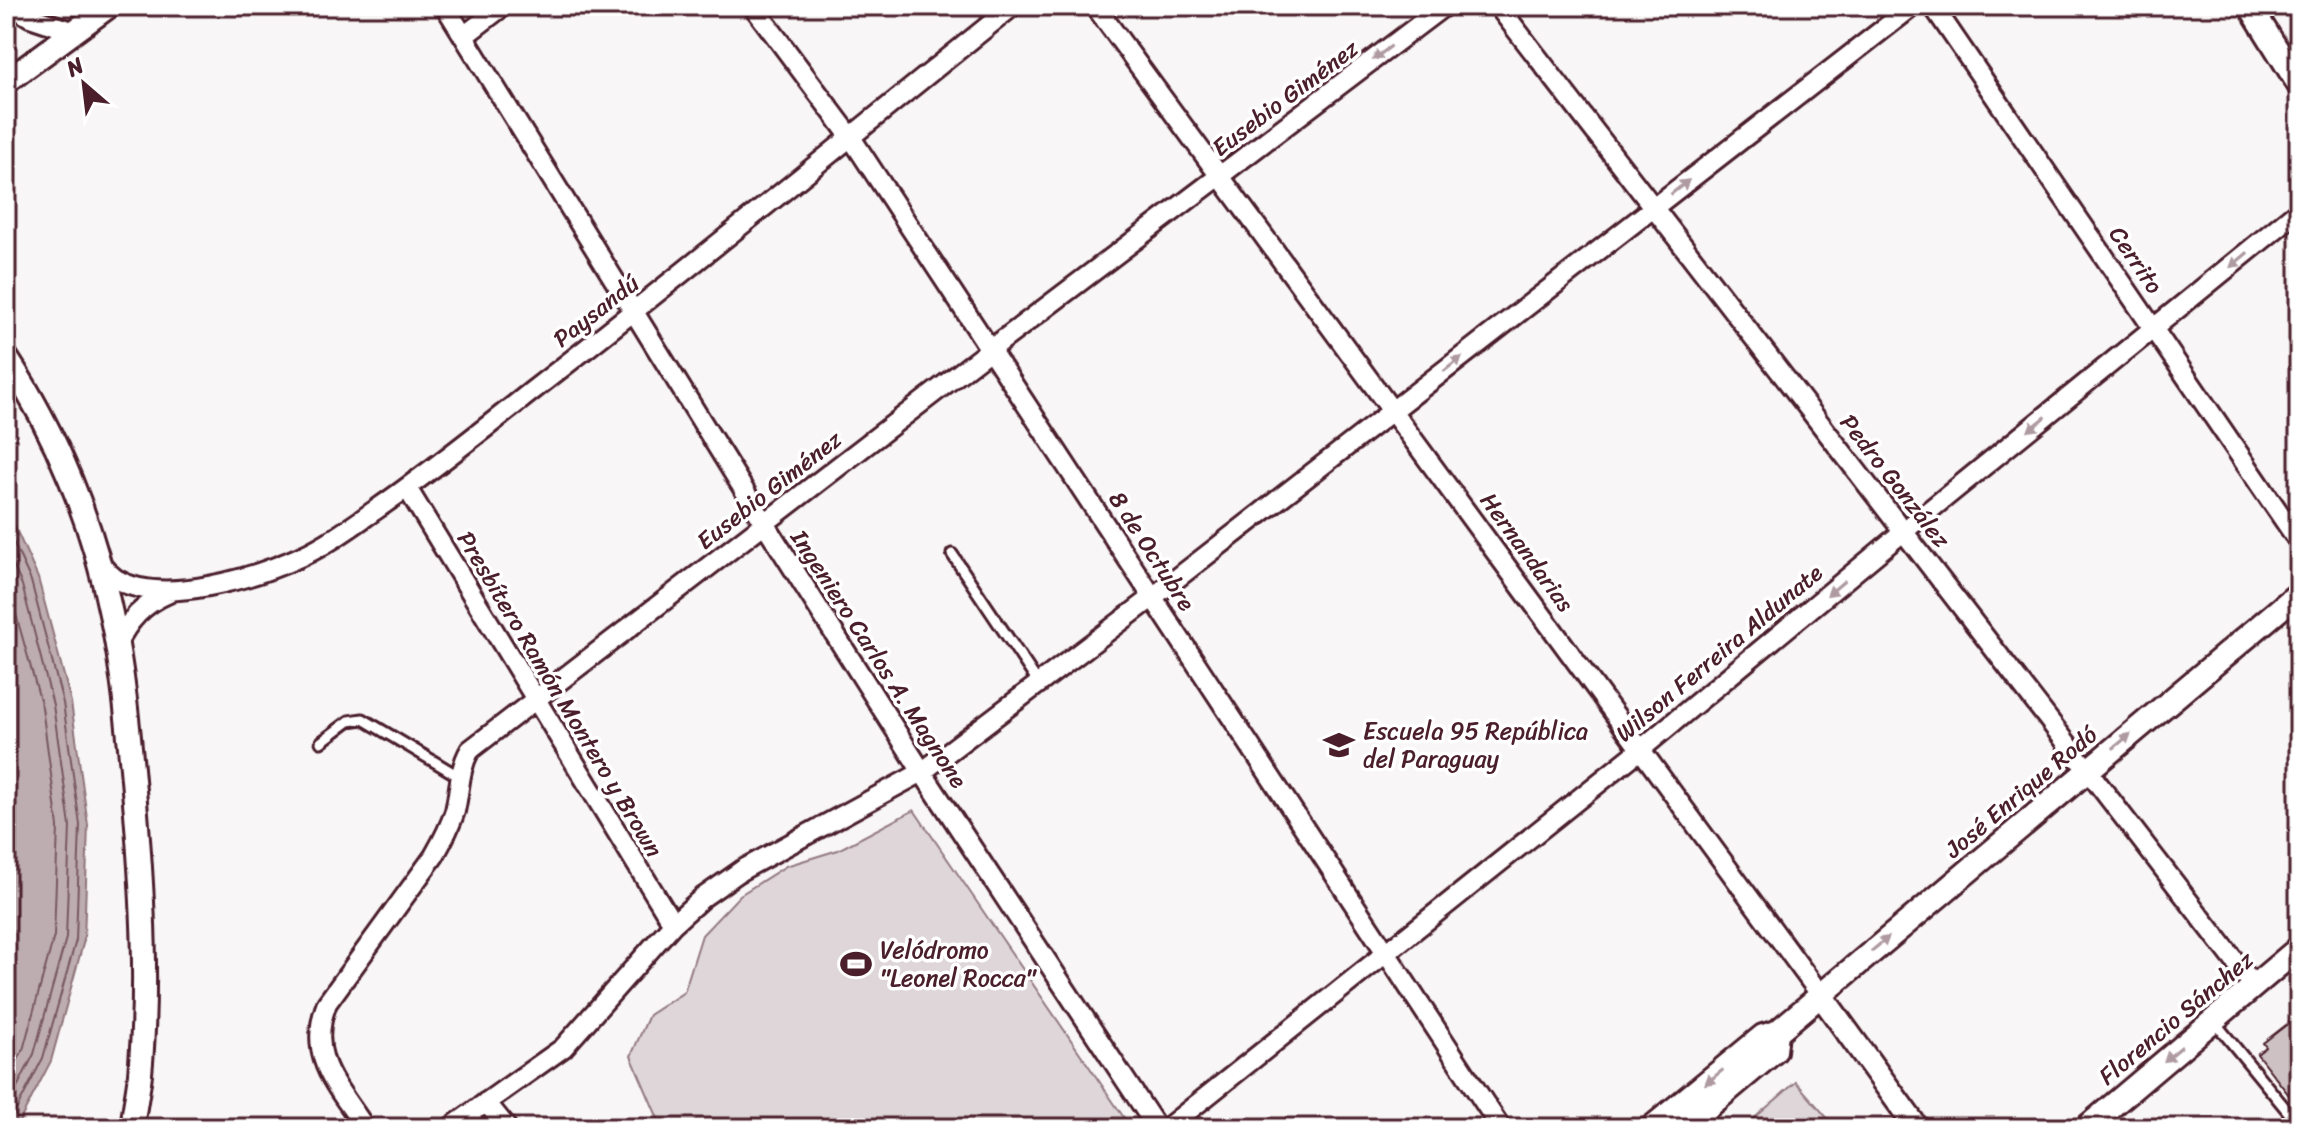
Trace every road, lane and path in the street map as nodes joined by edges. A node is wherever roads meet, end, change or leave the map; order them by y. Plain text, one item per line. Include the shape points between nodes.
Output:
1 (12, 6) edge
2 (109, 6) edge
3 (445, 6) edge
4 (503, 6) edge
5 (753, 6) edge
6 (1013, 6) edge
7 (1095, 6) edge
8 (1444, 6) edge
9 (1498, 6) edge
10 (1913, 6) edge
11 (1933, 6) edge
12 (2250, 6) edge
13 (75, 32) junction
14 (464, 36) junction
15 (6, 82) edge
16 (2299, 85) edge
17 (850, 136) junction
18 (1221, 177) junction
19 (1653, 208) junction
20 (2299, 210) edge
21 (634, 312) junction
22 (2155, 330) junction
23 (991, 349) junction
24 (6, 357) edge
25 (1391, 411) junction
26 (407, 488) junction
27 (765, 524) junction
28 (1904, 531) junction
29 (2299, 542) edge
30 (952, 554) dead end
31 (97, 561) junction
32 (174, 591) junction
33 (2299, 593) edge
34 (1153, 597) junction
35 (116, 646) junction
36 (1039, 684) junction
37 (535, 700) junction
38 (321, 742) dead end
39 (1640, 750) junction
40 (2088, 770) junction
41 (922, 772) junction
42 (460, 777) junction
43 (673, 924) junction
44 (2299, 948) edge
45 (1386, 953) junction
46 (2254, 986) junction
47 (1820, 994) junction
48 (2213, 1020) junction
49 (1777, 1032) junction
50 (486, 1102) junction
51 (2299, 1125) edge
52 (132, 1126) edge
53 (365, 1128) edge
54 (450, 1128) edge
55 (507, 1128) edge
56 (1157, 1128) edge
57 (1167, 1128) edge
58 (1501, 1128) edge
59 (1651, 1128) edge
60 (1683, 1128) edge
61 (1917, 1128) edge
62 (2086, 1128) edge

1 - 13 street
2 - 13 street
3 - 14 street, Ingeniero Carlos A. Magnone
4 - 14 street
5 - 17 street, 8 de Octubre
6 - 17 street, Paysandú
7 - 18 street, Hernandarias
8 -> 18 street, Eusebio Giménez
9 - 19 street, Pedro González
19 -> 10 street
11 - 22 street, Cerrito
12 - 16 street
13 - 15 street
14 - 21 street, Ingeniero Carlos A. Magnone
17 - 21 street, Paysandú
17 - 23 street, 8 de Octubre
18 - 23 street, Eusebio Giménez
18 - 25 street, Hernandarias
25 -> 19 street
19 - 28 street, Pedro González
20 -> 22 street, Wilson Ferreira Aldunate
21 - 26 street, Paysandú
21 - 27 street, Ingeniero Carlos A. Magnone
22 -> 28 street, Wilson Ferreira Aldunate
22 - 29 street, Cerrito
23 - 27 street, Eusebio Giménez
23 - 34 street, 8 de Octubre
24 - 31 street via 58,452
25 - 34 street
25 - 39 street, Hernandarias
26 - 32 street, Paysandú via 302,556 216,584
26 - 37 street, Presbítero Ramón Montero y Brown
27 - 37 street, Eusebio Giménez
27 - 41 street, Ingeniero Carlos A. Magnone
28 -> 39 street, Wilson Ferreira Aldunate
28 - 40 street, Pedro González
30 - 36 lane
31 - 32 street, Paysandú via 117,580
31 - 35 street
32 - 35 street, Paysandú via 136,614
40 -> 33 street, José Enrique Rodó
34 - 36 street
34 - 45 street, 8 de Octubre
35 - 52 street via 141,880 143,1002
36 - 41 street
37 - 42 street, Eusebio Giménez via 470,750
37 - 43 street, Presbítero Ramón Montero y Brown
38 - 42 lane via 349,721 363,719
39 - 45 street, Wilson Ferreira Aldunate
39 - 47 street, Hernandarias
40 - 46 street, Pedro González
47 -> 40 street, José Enrique Rodó
41 - 43 street via 725,880
41 - 56 street, Ingeniero Carlos A. Magnone
42 - 53 street, Eusebio Giménez via 454,813 434,856 320,1020 326,1067
43 - 50 street via 578,1034
44 - 46 street, Florencio Sánchez
45 - 57 street, Wilson Ferreira Aldunate
45 - 58 street, 8 de Octubre
46 - 48 street, Florencio Sánchez
47 - 49 street, José Enrique Rodó
47 - 61 street, Hernandarias
48 - 51 lane
48 -> 62 street, Florencio Sánchez
49 -> 59 street, José Enrique Rodó via 1763,1036
49 - 60 street, José Enrique Rodó via 1775,1051
50 - 54 street
50 - 55 street

